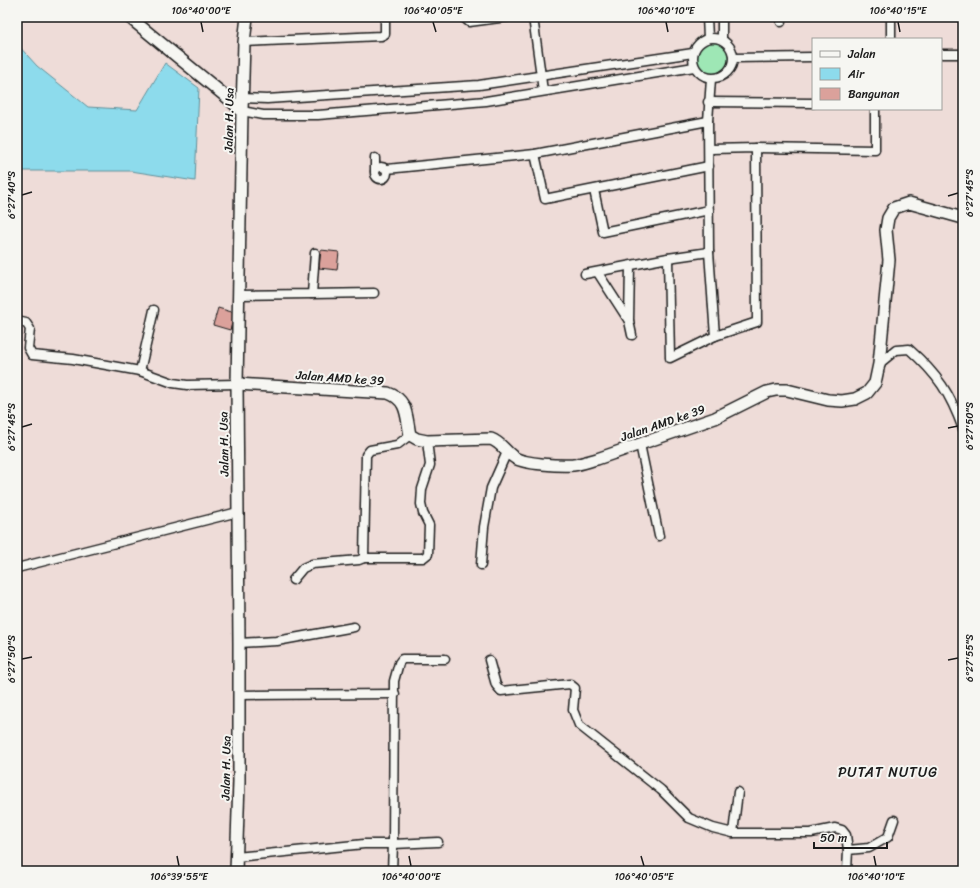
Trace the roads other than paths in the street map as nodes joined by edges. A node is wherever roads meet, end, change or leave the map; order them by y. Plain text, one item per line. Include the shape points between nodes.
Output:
1 (129, 17) edge
2 (247, 17) edge
3 (385, 17) edge
4 (463, 17) edge
5 (507, 17) edge
6 (533, 17) edge
7 (707, 17) edge
8 (722, 17) edge
9 (891, 17) edge
10 (708, 38) junction
11 (891, 38) edge
12 (722, 39) junction
13 (244, 42) junction
14 (693, 53) junction
15 (942, 54) edge
16 (963, 54) edge
17 (812, 56) edge
18 (734, 58) junction
19 (694, 67) junction
20 (542, 77) junction
21 (710, 79) junction
22 (543, 91) junction
23 (242, 98) junction
24 (230, 99) junction
25 (708, 102) junction
26 (812, 103) edge
27 (875, 110) edge
28 (242, 111) junction
29 (708, 121) junction
30 (756, 148) junction
31 (710, 149) junction
32 (535, 154) junction
33 (375, 158) dead end
34 (709, 166) junction
35 (594, 190) junction
36 (709, 210) junction
37 (963, 218) edge
38 (710, 252) junction
39 (315, 253) dead end
40 (668, 258) junction
41 (630, 266) junction
42 (598, 273) junction
43 (585, 274) dead end
44 (374, 292) dead end
45 (312, 294) junction
46 (238, 295) junction
47 (154, 310) dead end
48 (17, 321) edge
49 (628, 321) junction
50 (632, 335) dead end
51 (716, 336) junction
52 (879, 364) junction
53 (140, 371) junction
54 (237, 384) junction
55 (963, 429) edge
56 (410, 435) junction
57 (428, 441) junction
58 (640, 444) junction
59 (507, 452) junction
60 (238, 512) junction
61 (659, 536) dead end
62 (364, 558) junction
63 (482, 565) dead end
64 (17, 568) edge
65 (293, 580) dead end
66 (354, 627) dead end
67 (239, 643) junction
68 (445, 659) dead end
69 (489, 660) dead end
70 (395, 694) junction
71 (239, 695) junction
72 (738, 792) dead end
73 (894, 820) dead end
74 (732, 833) junction
75 (438, 842) dead end
76 (393, 844) junction
77 (848, 850) junction
78 (236, 857) junction
79 (236, 871) edge
80 (392, 871) edge
81 (847, 871) edge

1 - 24 street
2 - 13 street, Jalan H. Usa
3 - 13 street via 385,34 382,36
4 - 5 street via 469,22
6 - 20 street
7 - 10 street
8 - 12 street
9 - 11 street
10 - 12 street
10 - 14 street via 698,43
12 - 18 street via 731,47
13 - 23 street, Jalan H. Usa
14 - 19 street
14 - 20 street
15 - 16 street
17 - 18 street
18 - 21 street via 731,69 722,77
19 - 21 street via 701,75
19 - 22 street
20 - 22 street
20 - 23 street via 479,85 267,99
21 - 25 street
22 - 28 street via 486,101 318,115 263,115
23 - 24 street
23 - 28 street, Jalan H. Usa
24 - 28 street
25 - 26 street
25 - 29 street
27 - 30 street via 875,150
28 - 46 street, Jalan H. Usa
29 - 31 street
29 - 32 street
30 - 31 street
30 - 51 street via 757,322
31 - 34 street
32 - 33 street via 387,169 388,175 380,180 375,174
32 - 35 street via 545,199
34 - 35 street
34 - 36 street
35 - 36 street via 603,232
36 - 38 street
37 - 52 street, Jalan AMD ke 39 via 909,203 894,208 888,218 886,230 889,260
38 - 40 street
38 - 51 street
39 - 45 street
40 - 41 street
40 - 51 street via 670,358
41 - 42 street
41 - 49 street
42 - 43 street
42 - 49 street
44 - 45 street
45 - 46 street
46 - 54 street, Jalan H. Usa
47 - 53 street
48 - 53 street via 26,323 30,329 28,348 32,355 73,359
49 - 50 street
52 - 55 street via 896,350 908,349 941,382
52 - 58 street, Jalan AMD ke 39 via 871,389 855,399 828,400 787,390 776,390 715,418
53 - 54 street via 173,383 187,385
54 - 56 street, Jalan AMD ke 39 via 388,393 397,396 403,402
54 - 60 street, Jalan H. Usa
56 - 57 street, Jalan AMD ke 39
56 - 62 street via 397,445 370,450 366,455
57 - 59 street, Jalan AMD ke 39 via 491,439 500,443
57 - 62 street via 430,465 422,489 421,504 422,513 429,525 428,554 423,558
58 - 59 street, Jalan AMD ke 39 via 573,465 519,460
58 - 61 street
59 - 63 street via 491,488 484,527
60 - 64 street
60 - 67 street, Jalan H. Usa
62 - 65 street via 312,564 303,568
66 - 67 street via 277,641
67 - 71 street, Jalan H. Usa
68 - 70 street via 402,659 394,682
69 - 74 street via 496,685 501,691 570,684 574,686 576,688 573,710 579,725 661,790 689,818
70 - 71 street
70 - 76 street
71 - 78 street, Jalan H. Usa
72 - 74 street
73 - 77 street via 888,837 869,848
74 - 77 street via 811,833 835,828 842,830 846,835
75 - 76 street
76 - 78 street via 364,844
76 - 80 street
77 - 81 street
78 - 79 street, Jalan H. Usa

